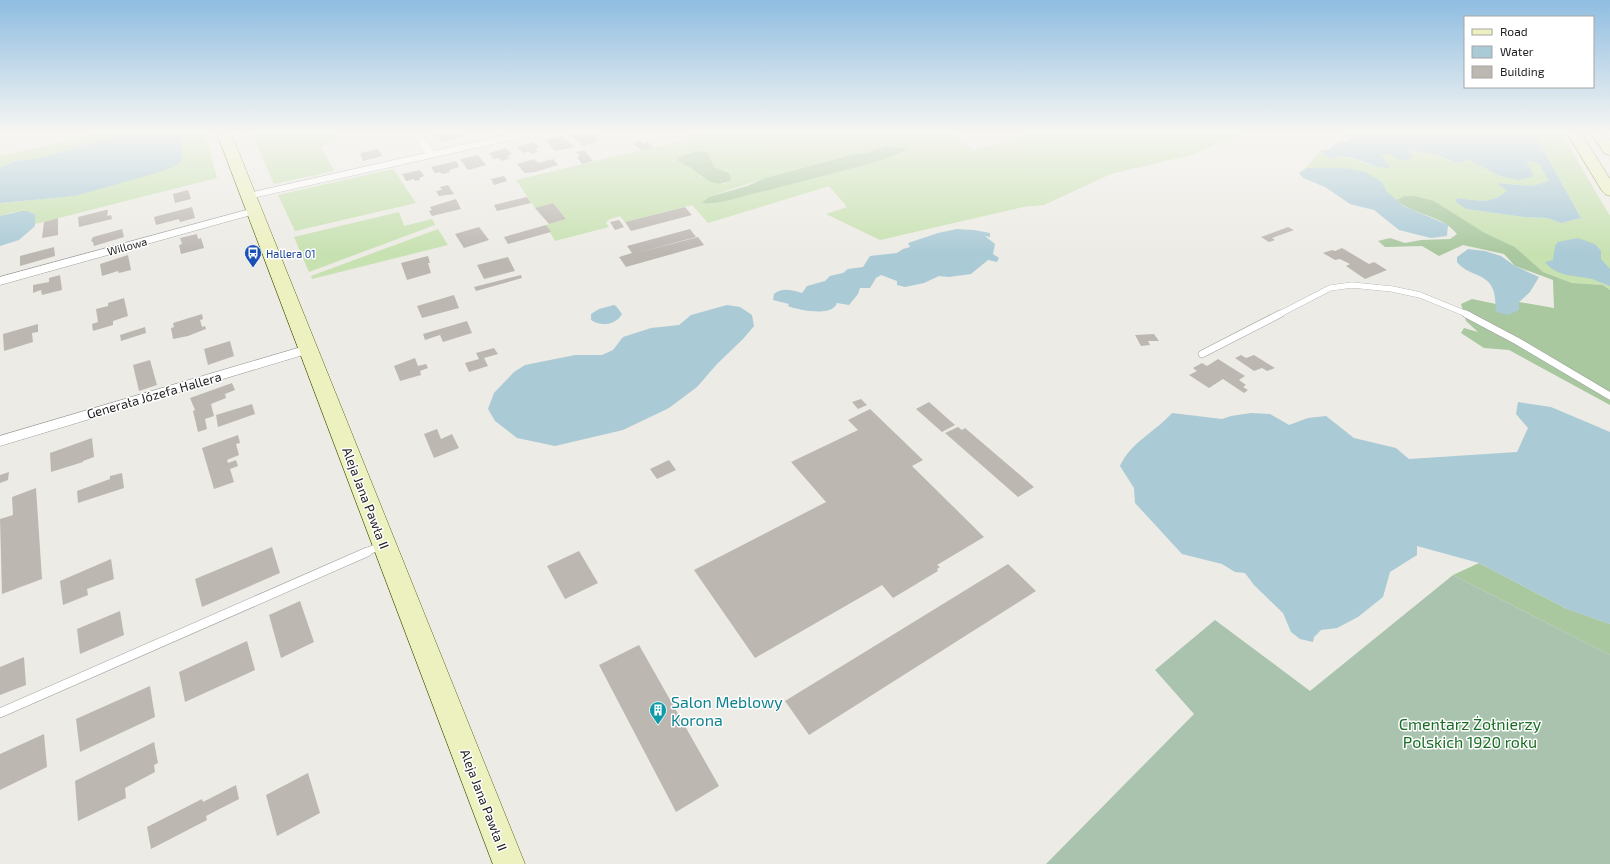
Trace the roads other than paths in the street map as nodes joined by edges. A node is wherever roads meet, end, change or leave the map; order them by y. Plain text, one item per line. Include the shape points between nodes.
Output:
1 (240, 173) edge
2 (362, 173) edge
3 (1599, 173) edge
4 (1610, 191) edge
5 (251, 203) junction
6 (0, 281) edge
7 (308, 349) junction
8 (1202, 354) dead end
9 (1610, 396) edge
10 (0, 440) edge
11 (384, 544) junction
12 (0, 713) edge
13 (509, 864) edge

1 - 5 street, Aleja Jana Pawła II
2 - 5 street, Willowa
3 - 4 street
5 - 6 street, Willowa
5 - 7 street, Aleja Jana Pawła II
7 - 10 street, Generała Józefa Hallera
7 - 11 street, Aleja Jana Pawła II
8 - 9 lane via 1330,288 1347,284 1420,295 1478,320
11 - 12 lane
11 - 13 street, Aleja Jana Pawła II

